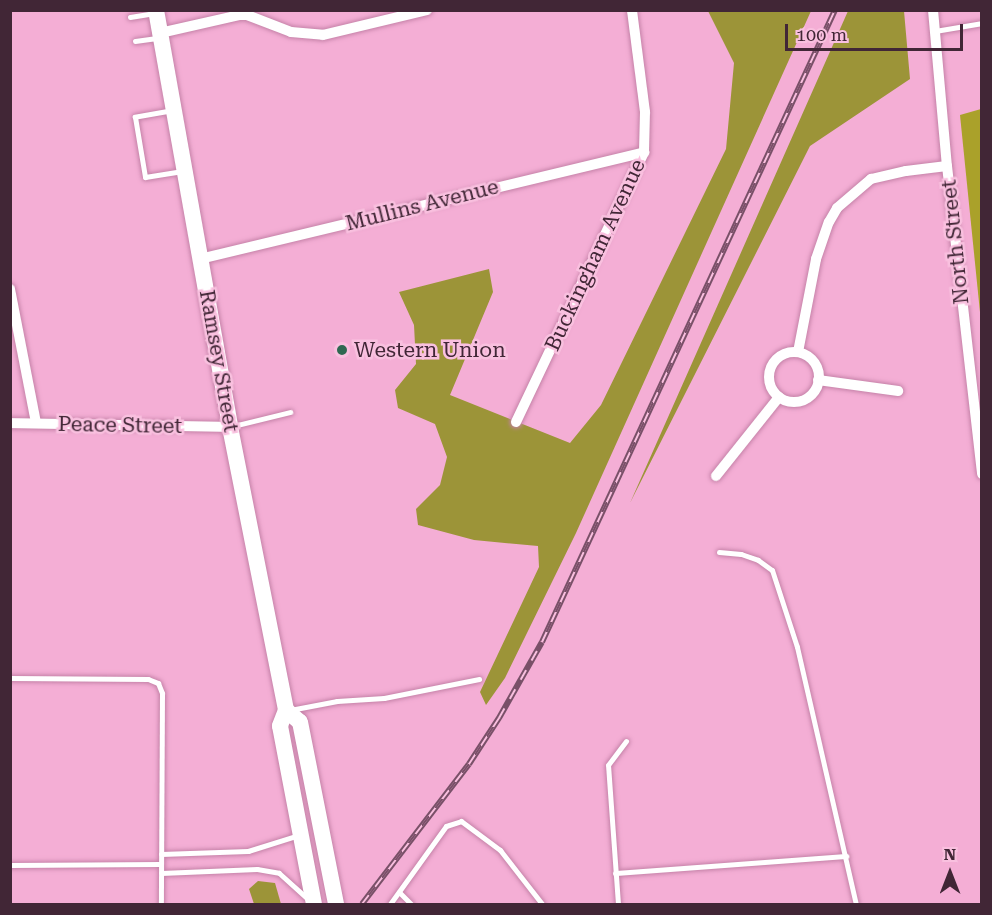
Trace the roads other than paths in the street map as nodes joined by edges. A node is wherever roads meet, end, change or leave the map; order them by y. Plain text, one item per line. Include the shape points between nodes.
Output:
1 (427, 10) edge
2 (632, 10) edge
3 (933, 10) edge
4 (156, 12) edge
5 (130, 17) dead end
6 (981, 23) edge
7 (935, 31) junction
8 (160, 35) junction
9 (135, 40) dead end
10 (174, 110) junction
11 (644, 152) junction
12 (947, 166) junction
13 (185, 170) junction
14 (200, 259) junction
15 (10, 289) edge
16 (798, 352) junction
17 (818, 380) junction
18 (898, 391) dead end
19 (779, 398) junction
20 (290, 412) dead end
21 (516, 422) dead end
22 (10, 423) edge
23 (36, 423) junction
24 (979, 424) edge
25 (231, 427) junction
26 (981, 474) edge
27 (716, 476) dead end
28 (719, 552) dead end
29 (10, 678) edge
30 (479, 679) dead end
31 (285, 711) junction
32 (626, 741) dead end
33 (301, 834) junction
34 (161, 855) junction
35 (846, 856) junction
36 (161, 864) junction
37 (10, 865) edge
38 (161, 873) junction
39 (615, 873) junction
40 (399, 892) junction
41 (161, 904) edge
42 (314, 904) edge
43 (336, 904) edge
44 (390, 904) edge
45 (411, 904) edge
46 (542, 904) edge
47 (618, 904) edge
48 (856, 904) edge

1 - 8 street via 323,35 291,32 239,15
2 - 11 street, Buckingham Avenue via 645,112
3 - 7 street, North Street
4 - 5 lane
4 - 8 main road, Ramsey Street
6 - 7 lane
7 - 12 street, North Street
8 - 9 lane
8 - 10 main road, Ramsey Street
10 - 13 main road, Ramsey Street
10 - 13 lane via 135,117 145,177
11 - 14 street, Mullins Avenue
11 - 21 street, Buckingham Avenue
12 - 16 street via 871,179 837,208 816,259
12 - 24 street, North Street
13 - 14 main road, Ramsey Street
14 - 25 main road, Ramsey Street
15 - 23 street
16 - 17 street via 817,366
16 - 19 street via 783,354 769,371 770,386
17 - 18 street
17 - 19 street via 815,390 803,400
19 - 27 street
20 - 25 lane
22 - 23 street, Peace Street
23 - 25 street, Peace Street
24 - 26 street, North Street
25 - 31 main road, Ramsey Street
28 - 35 lane via 741,554 772,570 797,647
29 - 34 lane via 148,679 158,683 162,693
30 - 31 lane via 384,698 337,701
31 - 33 main road, Ramsey Street via 280,726
31 - 43 main road, Ramsey Street via 300,722
32 - 39 lane via 608,765
33 - 34 lane via 248,851
33 - 42 main road, Ramsey Street
34 - 36 lane
35 - 39 lane
35 - 48 lane
36 - 37 lane
36 - 38 lane
38 - 41 lane
38 - 42 lane via 257,869 279,873
39 - 47 lane
40 - 44 lane
40 - 45 lane
40 - 46 lane via 446,826 460,821 500,850

